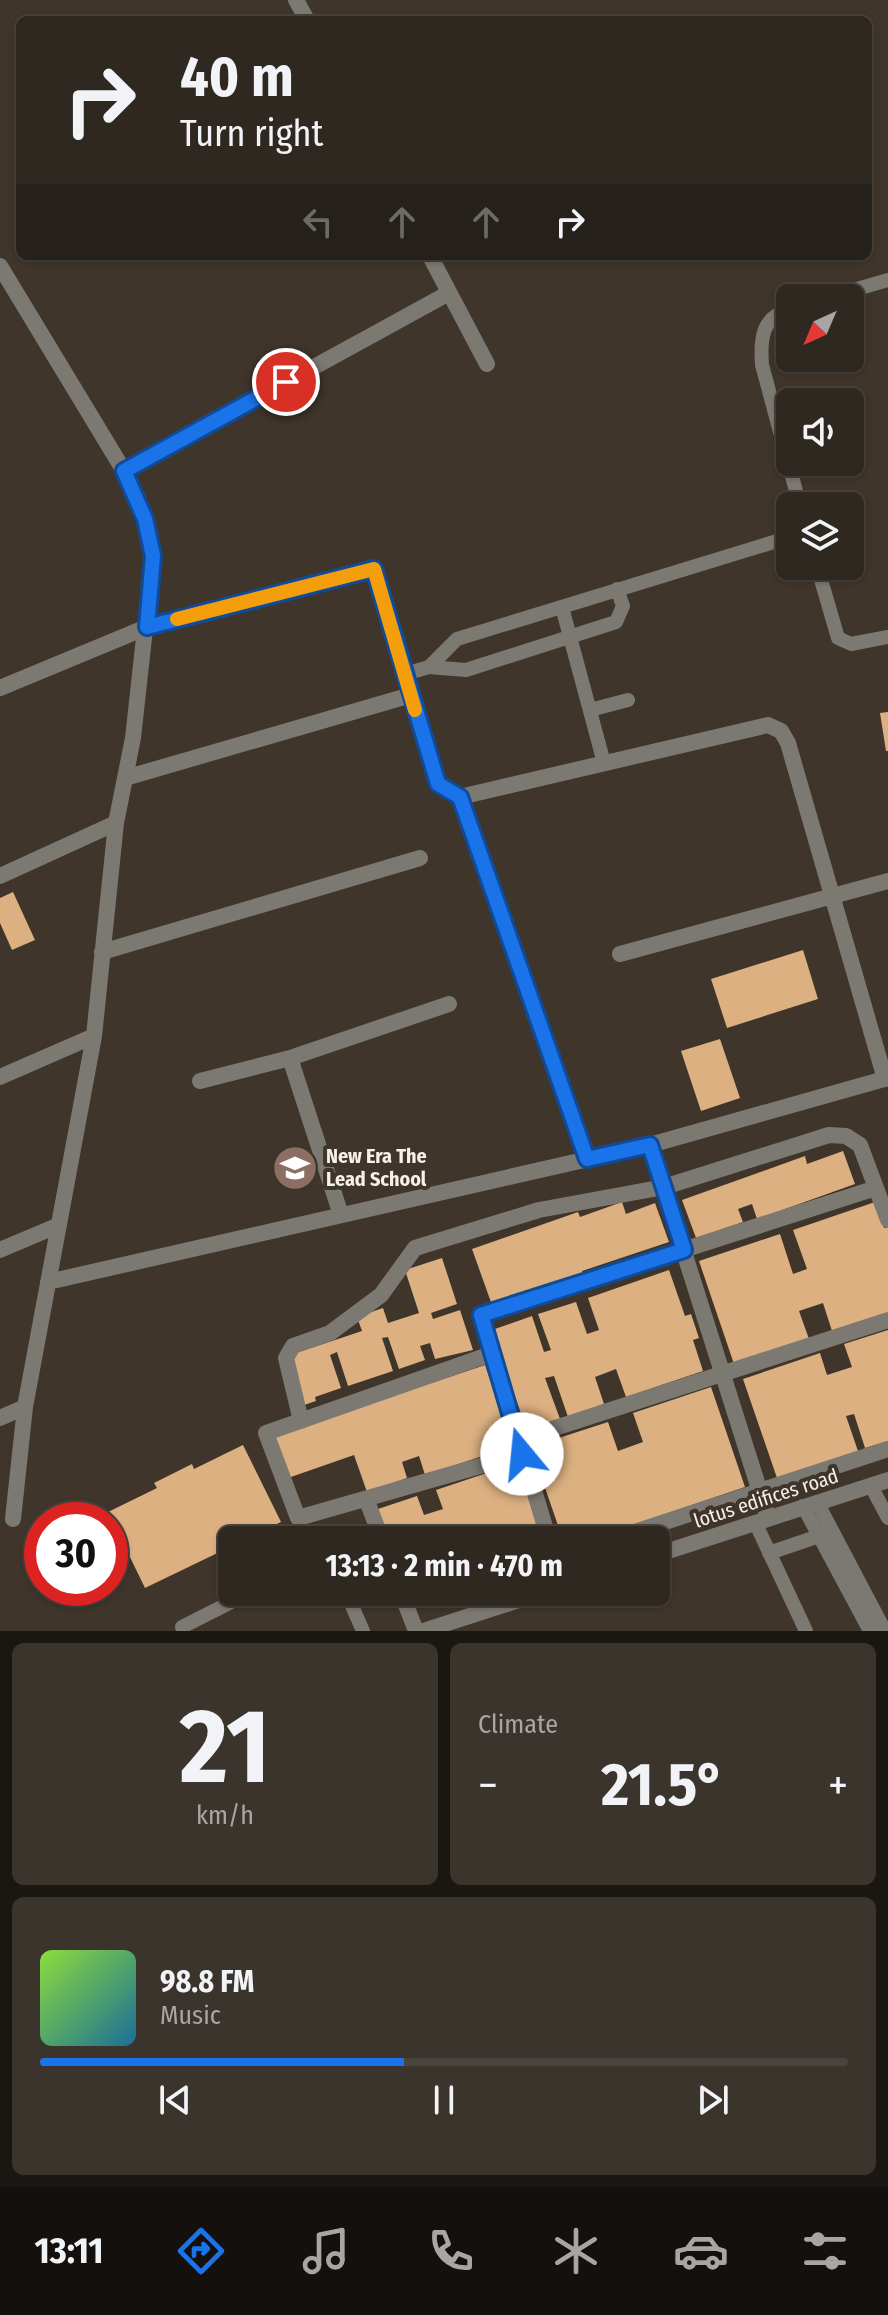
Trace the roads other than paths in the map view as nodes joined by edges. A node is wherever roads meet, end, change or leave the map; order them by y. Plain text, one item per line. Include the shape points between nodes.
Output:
1 (432, 260) edge
2 (0, 266) edge
3 (888, 280) edge
4 (864, 287) edge
5 (449, 293) junction
6 (776, 313) edge
7 (487, 364) dead end
8 (124, 471) junction
9 (796, 492) edge
10 (776, 541) edge
11 (821, 580) edge
12 (617, 589) junction
13 (562, 607) junction
14 (147, 627) junction
15 (570, 637) junction
16 (888, 637) edge
17 (429, 667) junction
18 (405, 674) junction
19 (0, 688) edge
20 (411, 695) junction
21 (628, 700) dead end
22 (590, 710) junction
23 (604, 763) junction
24 (125, 778) junction
25 (460, 797) junction
26 (116, 823) junction
27 (420, 858) dead end
28 (0, 876) edge
29 (888, 881) edge
30 (833, 896) junction
31 (102, 952) junction
32 (620, 954) dead end
33 (449, 1004) dead end
34 (94, 1036) junction
35 (290, 1058) junction
36 (0, 1077) edge
37 (886, 1079) edge
38 (200, 1081) dead end
39 (650, 1145) junction
40 (587, 1159) junction
41 (664, 1187) junction
42 (876, 1188) junction
43 (341, 1215) junction
44 (888, 1220) edge
45 (59, 1225) junction
46 (0, 1250) edge
47 (684, 1250) junction
48 (48, 1282) junction
49 (888, 1320) edge
50 (491, 1354) junction
51 (722, 1372) junction
52 (25, 1407) junction
53 (0, 1418) edge
54 (301, 1421) junction
55 (520, 1447) junction
56 (888, 1449) edge
57 (888, 1480) edge
58 (871, 1486) junction
59 (760, 1492) junction
60 (367, 1501) junction
61 (810, 1504) junction
62 (888, 1518) edge
63 (13, 1519) dead end
64 (761, 1519) junction
65 (377, 1526) edge
66 (545, 1526) edge
67 (654, 1526) edge
68 (819, 1536) junction
69 (670, 1550) edge
70 (769, 1553) junction
71 (226, 1606) edge
72 (352, 1606) edge
73 (406, 1606) edge
74 (501, 1606) edge
75 (183, 1630) edge
76 (363, 1631) edge
77 (416, 1631) edge
78 (423, 1631) edge
79 (806, 1631) edge
80 (870, 1631) edge
81 (885, 1631) edge

1 - 5 street
2 - 8 street
3 - 4 lane
5 - 7 street
5 - 8 street
6 - 9 lane via 760,343 762,365
8 - 14 street via 145,519 153,556
10 - 12 lane
11 - 16 lane via 843,643
12 - 13 lane
12 - 15 lane via 623,606 616,622
13 - 15 lane
13 - 17 lane via 457,639
14 - 18 street via 374,569
14 - 19 street
14 - 24 street
15 - 17 lane via 466,670
15 - 22 lane
17 - 18 lane
18 - 20 street
20 - 24 street
20 - 25 street via 438,784
21 - 22 lane
22 - 23 lane
23 - 25 street
23 - 30 street via 768,725 781,731
24 - 26 street
25 - 40 street
26 - 28 street
26 - 31 street
27 - 31 street
29 - 30 street
30 - 32 street
30 - 37 street
31 - 34 street
33 - 35 street
34 - 36 street
34 - 45 street
35 - 38 street
35 - 43 street
37 - 39 street
39 - 40 street
39 - 41 street
40 - 43 street
41 - 42 street via 829,1135 846,1136 860,1145
41 - 47 street
41 - 54 street via 539,1210 415,1248 381,1295 330,1333 293,1346 286,1358
42 - 44 street
42 - 47 street
43 - 48 street
45 - 46 street
45 - 48 street
47 - 50 street via 481,1315
47 - 51 street
48 - 52 street
49 - 51 street
50 - 54 street
50 - 55 street
51 - 55 street
51 - 59 street
52 - 53 street
52 - 63 street
54 - 60 street via 266,1433 298,1518
55 - 60 street
55 - 66 street
56 - 59 street
57 - 58 street, lotus edifices road
58 - 61 street, lotus edifices road
58 - 62 lane
59 - 64 street
59 - 67 street
60 - 65 street
61 - 64 street, lotus edifices road
61 - 68 lane
61 - 81 lane
64 - 69 street, lotus edifices road
64 - 70 lane
68 - 70 lane
68 - 80 lane
70 - 79 lane
71 - 75 lane
72 - 76 lane
73 - 77 street
74 - 78 street

